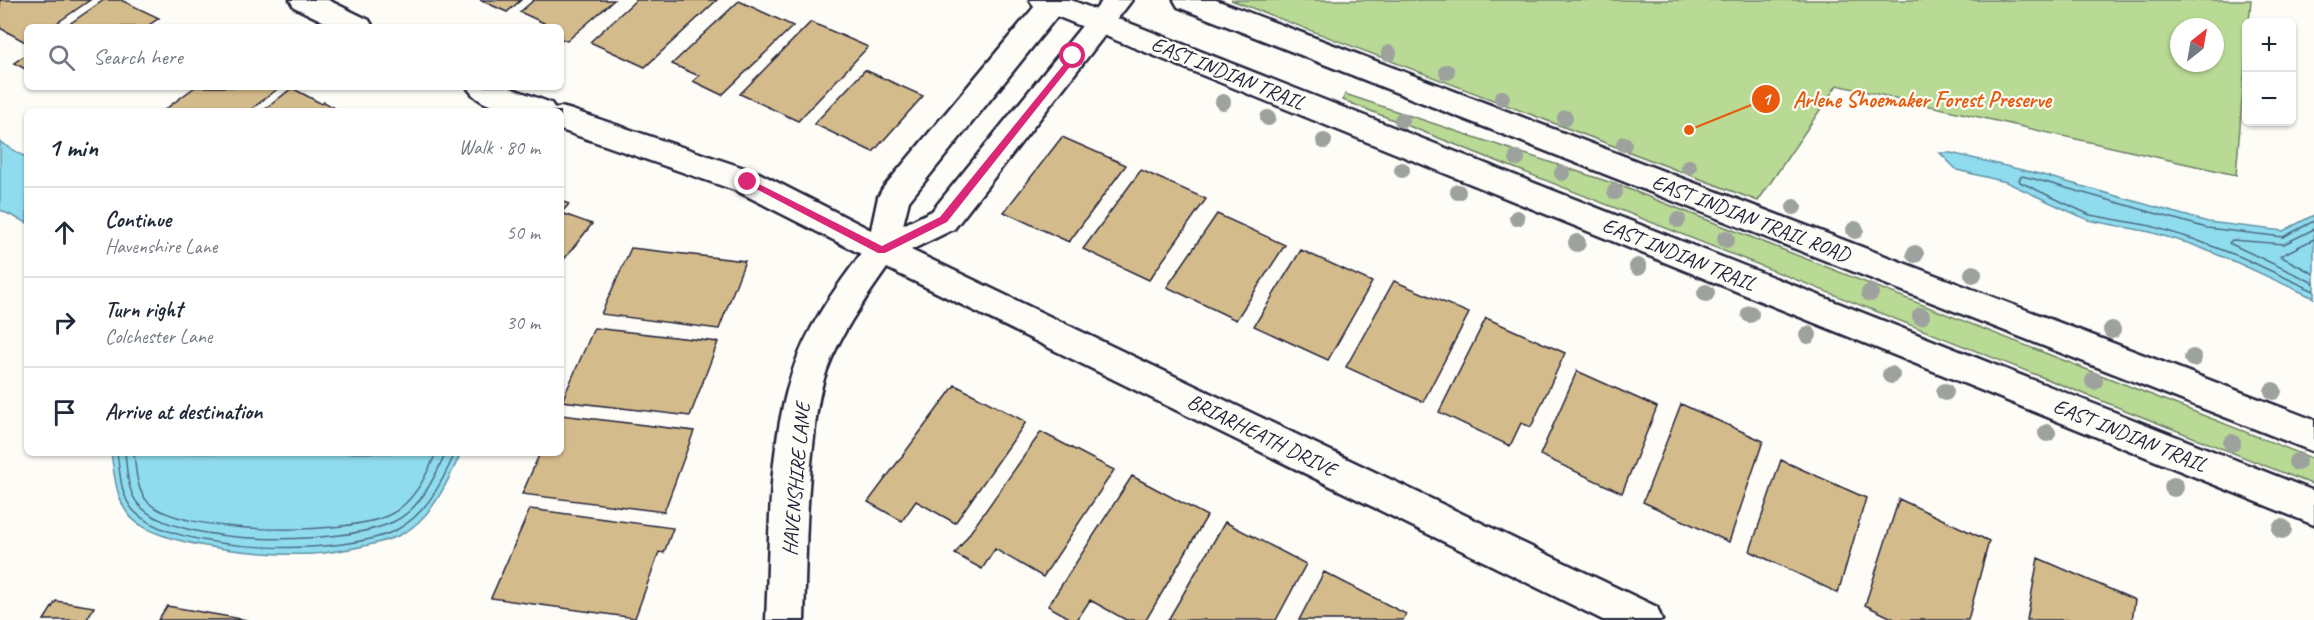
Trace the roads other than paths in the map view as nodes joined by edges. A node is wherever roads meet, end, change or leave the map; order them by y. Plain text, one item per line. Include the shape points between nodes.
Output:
1 (304, 0) edge
2 (1188, 0) edge
3 (1051, 1) edge
4 (1109, 11) edge
5 (353, 24) edge
6 (488, 90) edge
7 (532, 108) edge
8 (564, 119) edge
9 (882, 250) junction
10 (2314, 436) edge
11 (2314, 508) edge
12 (785, 620) edge
13 (1643, 620) edge

1 - 5 street
2 - 10 street, EAST INDIAN TRAIL ROAD
3 - 4 street, EAST INDIAN TRAIL
3 - 9 street, HAVENSHIRE LANE via 894,197
4 - 9 street, HAVENSHIRE LANE via 943,220
4 - 11 street, EAST INDIAN TRAIL
6 - 7 street
8 - 9 street, BRIARHEATH DRIVE via 748,182
9 - 12 street, HAVENSHIRE LANE via 844,302 809,372 792,468
9 - 13 street, BRIARHEATH DRIVE

